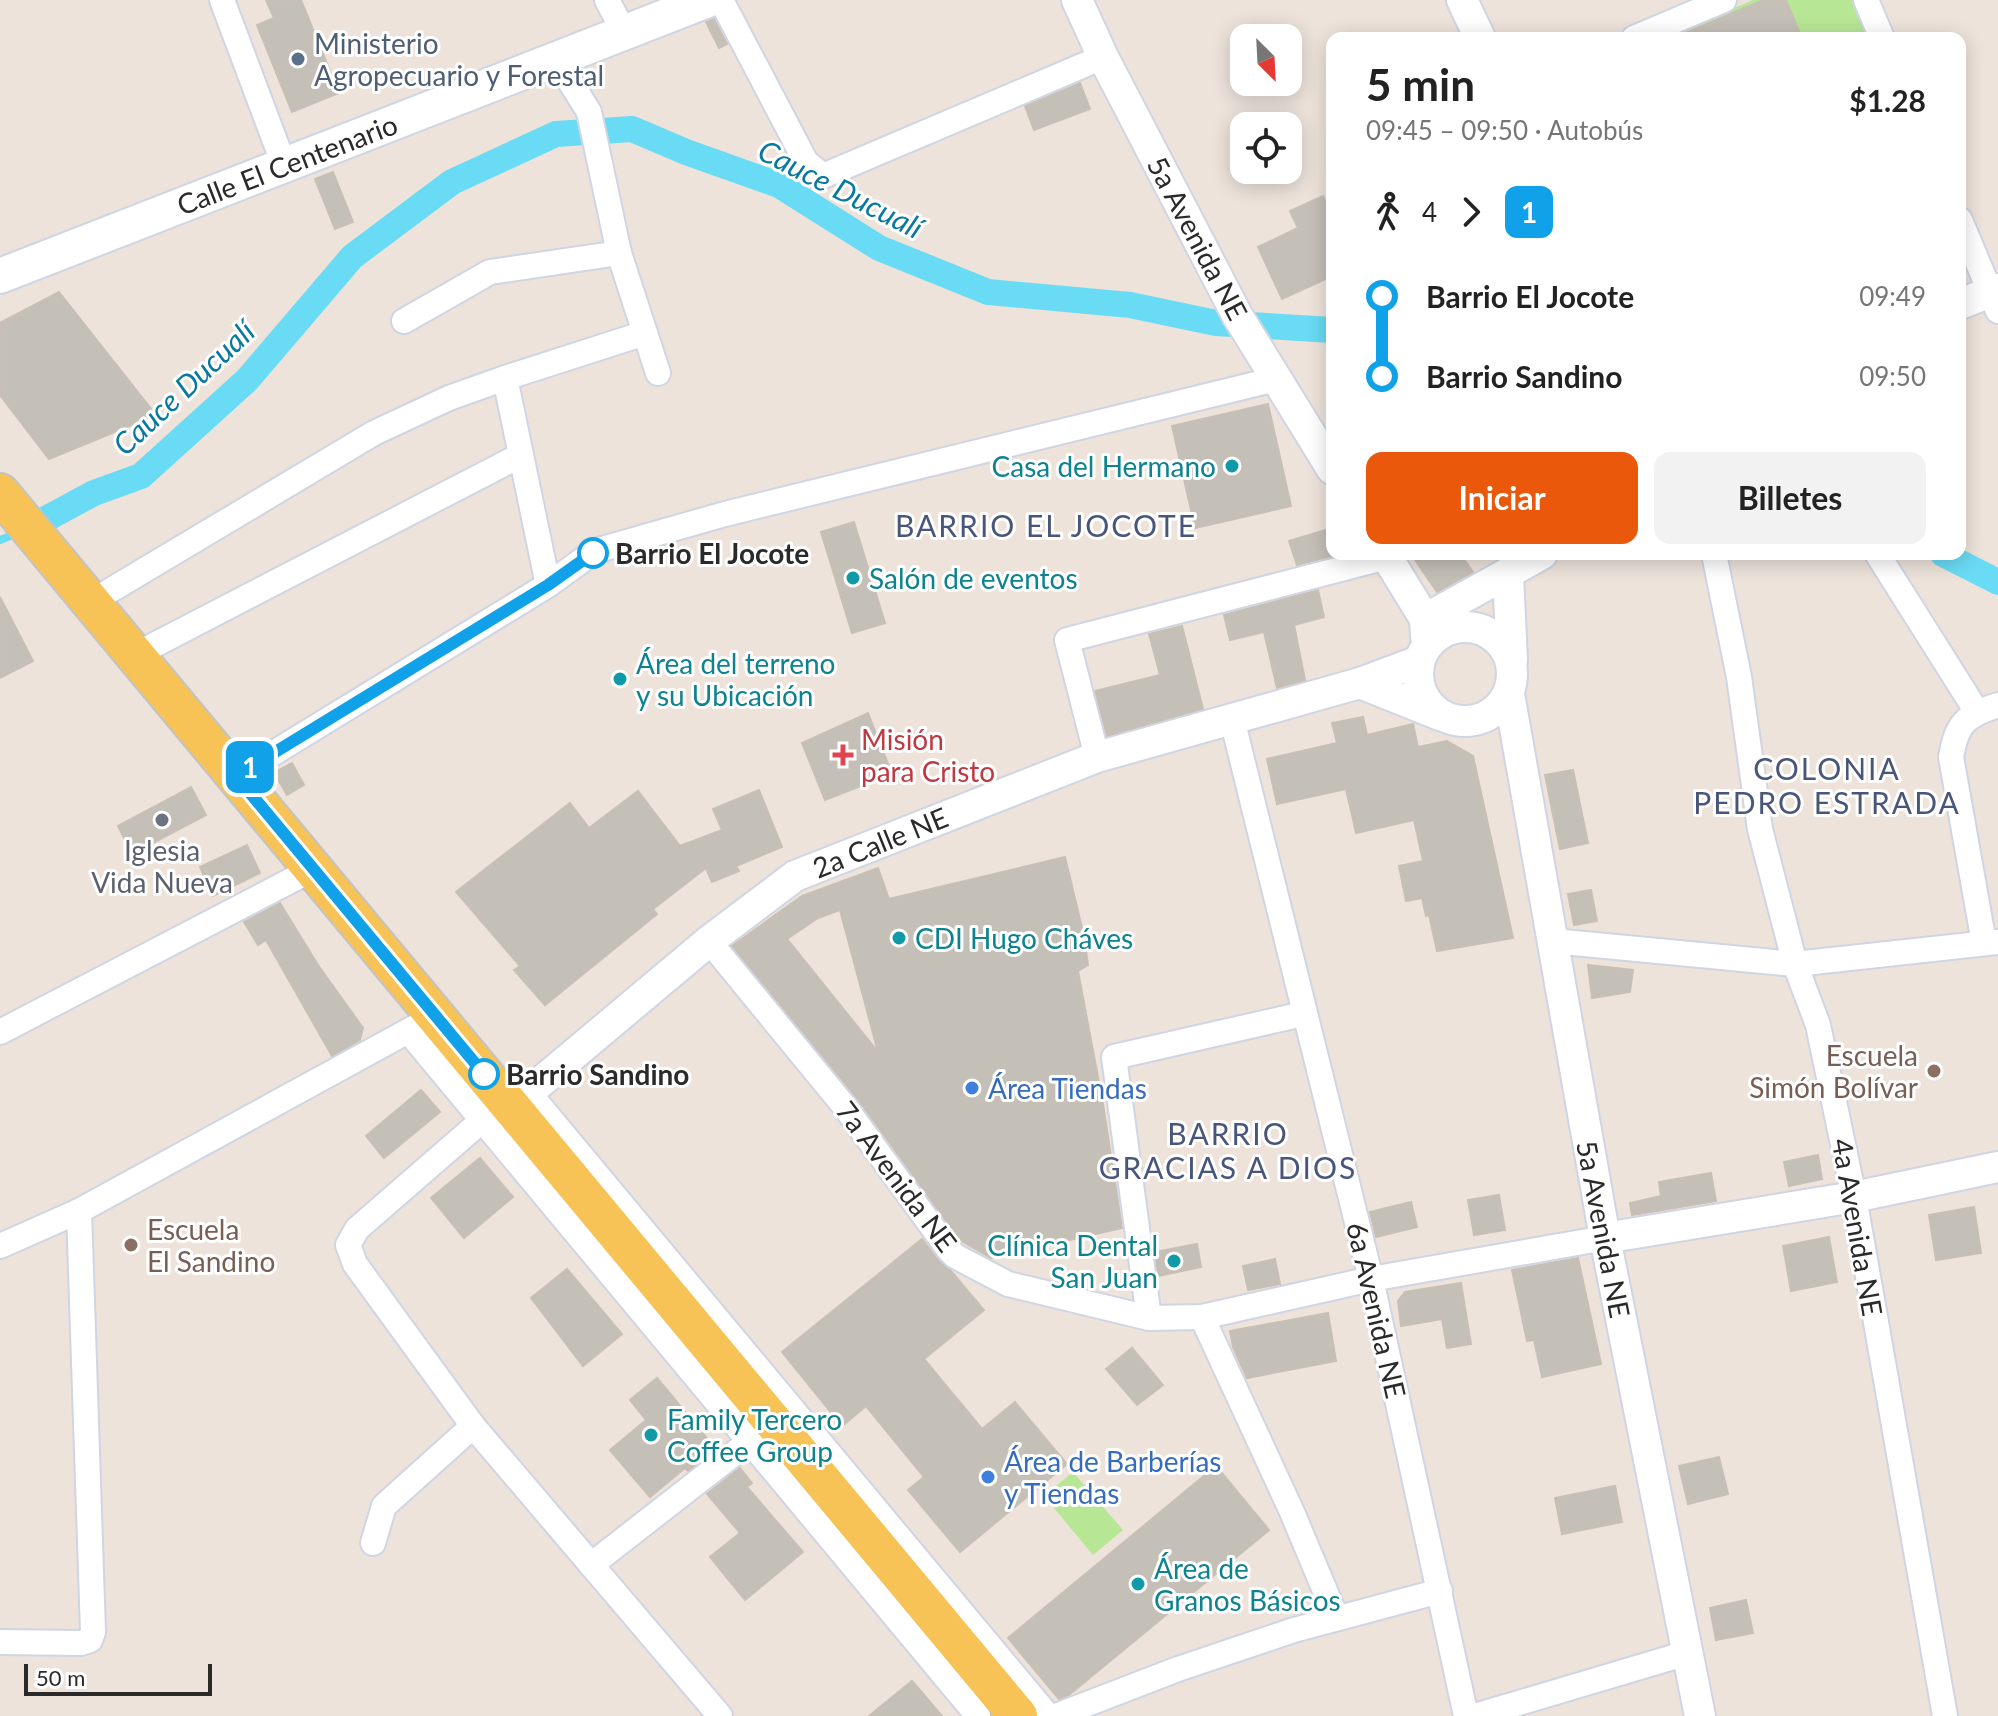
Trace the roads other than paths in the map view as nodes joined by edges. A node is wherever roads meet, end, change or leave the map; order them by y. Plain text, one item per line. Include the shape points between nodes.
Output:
1 (222, 0) edge
2 (607, 0) edge
3 (708, 0) edge
4 (721, 0) edge
5 (1077, 0) edge
6 (1462, 0) edge
7 (1724, 0) edge
8 (1866, 0) edge
9 (624, 32) junction
10 (1477, 32) edge
11 (1648, 32) edge
12 (1879, 32) edge
13 (1103, 57) junction
14 (556, 59) junction
15 (284, 165) junction
16 (1966, 233) edge
17 (619, 253) junction
18 (0, 276) edge
19 (1996, 297) edge
20 (1966, 303) edge
21 (404, 321) dead end
22 (645, 333) junction
23 (658, 373) dead end
24 (505, 378) junction
25 (1276, 379) junction
26 (521, 455) junction
27 (1326, 459) edge
28 (0, 493) edge
29 (1371, 560) edge
30 (1389, 560) edge
31 (1532, 560) edge
32 (1715, 560) edge
33 (1882, 560) edge
34 (1508, 575) junction
35 (548, 585) junction
36 (91, 602) junction
37 (1438, 636) junction
38 (135, 655) junction
39 (1512, 662) junction
40 (1360, 683) junction
41 (1509, 694) junction
42 (1987, 708) edge
43 (1442, 715) junction
44 (1232, 719) junction
45 (1472, 721) junction
46 (1516, 740) junction
47 (1097, 757) junction
48 (236, 776) junction
49 (313, 869) junction
50 (709, 941) junction
51 (1553, 941) junction
52 (1991, 943) edge
53 (1795, 964) junction
54 (1303, 1014) junction
55 (422, 1024) junction
56 (0, 1032) edge
57 (507, 1105) junction
58 (1998, 1167) edge
59 (1854, 1197) junction
60 (79, 1211) junction
61 (1605, 1238) junction
62 (0, 1246) edge
63 (1371, 1279) junction
64 (1202, 1317) junction
65 (1149, 1318) junction
66 (473, 1426) junction
67 (762, 1432) junction
68 (373, 1543) dead end
69 (591, 1565) junction
70 (1440, 1591) junction
71 (1336, 1617) junction
72 (0, 1642) edge
73 (1687, 1653) junction
74 (720, 1716) edge
75 (978, 1716) edge
76 (1018, 1716) edge
77 (1048, 1716) edge
78 (1056, 1716) edge
79 (1466, 1716) edge
80 (1475, 1716) edge
81 (1700, 1716) edge
82 (1945, 1716) edge

1 - 15 street
2 - 9 street
3 - 9 main road, Calle El Centenario
4 - 13 street via 806,162 823,176
5 - 13 street, 5a Avenida NE
6 - 10 street
7 - 11 street
8 - 12 street
9 - 14 main road, Calle El Centenario
13 - 25 street, 5a Avenida NE
14 - 15 main road, Calle El Centenario
14 - 17 street via 589,112
15 - 18 main road, Calle El Centenario
16 - 19 street
17 - 21 street via 490,272
17 - 22 street
19 - 20 street
22 - 23 street
22 - 24 street
24 - 26 street
24 - 36 street via 374,433
25 - 27 street, 5a Avenida NE
25 - 35 street via 696,522 595,551
26 - 35 street
26 - 38 street
28 - 36 main road
29 - 47 street via 1067,640
30 - 37 street
31 - 34 street
32 - 53 street, 4a Avenida NE via 1739,677 1760,829
33 - 42 street
34 - 37 street, 2a Calle NE
34 - 37 street
34 - 39 street
35 - 48 street
36 - 38 main road
37 - 39 street via 1482,629 1506,648
37 - 40 street, 2a Calle NE
37 - 43 street via 1417,676 1429,705
38 - 48 main road
39 - 41 street
40 - 43 street
40 - 44 street, 2a Calle NE
41 - 45 street via 1487,716
41 - 46 street, 5a Avenida NE
42 - 52 street via 1955,731 1951,757
43 - 45 street
44 - 47 street, 2a Calle NE
44 - 54 street, 6a Avenida NE
45 - 46 street
46 - 51 street, 5a Avenida NE
47 - 50 street, 2a Calle NE via 795,876
48 - 49 main road
49 - 55 main road
49 - 56 street
50 - 57 street, 2a Calle NE
50 - 65 street, 7a Avenida NE via 845,1107 955,1256 1008,1284
51 - 53 street
51 - 61 street, 5a Avenida NE
52 - 53 street
53 - 59 street, 4a Avenida NE via 1818,1025
54 - 63 street, 6a Avenida NE
54 - 65 street via 1114,1057
55 - 57 main road
55 - 60 street
57 - 66 street via 357,1229 348,1245 355,1264
57 - 67 main road
57 - 77 street
58 - 59 street
59 - 61 street
59 - 82 street, 4a Avenida NE
60 - 62 street
60 - 72 street via 93,1632 81,1643
61 - 63 street, 7a Avenida NE
61 - 73 street, 5a Avenida NE
63 - 64 street, 7a Avenida NE
63 - 70 street, 6a Avenida NE
64 - 65 street, 7a Avenida NE
64 - 71 street
66 - 68 street via 384,1506
66 - 69 street
67 - 69 street
67 - 75 street
67 - 76 main road
69 - 74 street
70 - 71 street
70 - 79 street, 6a Avenida NE
71 - 78 street
73 - 80 street
73 - 81 street, 5a Avenida NE

